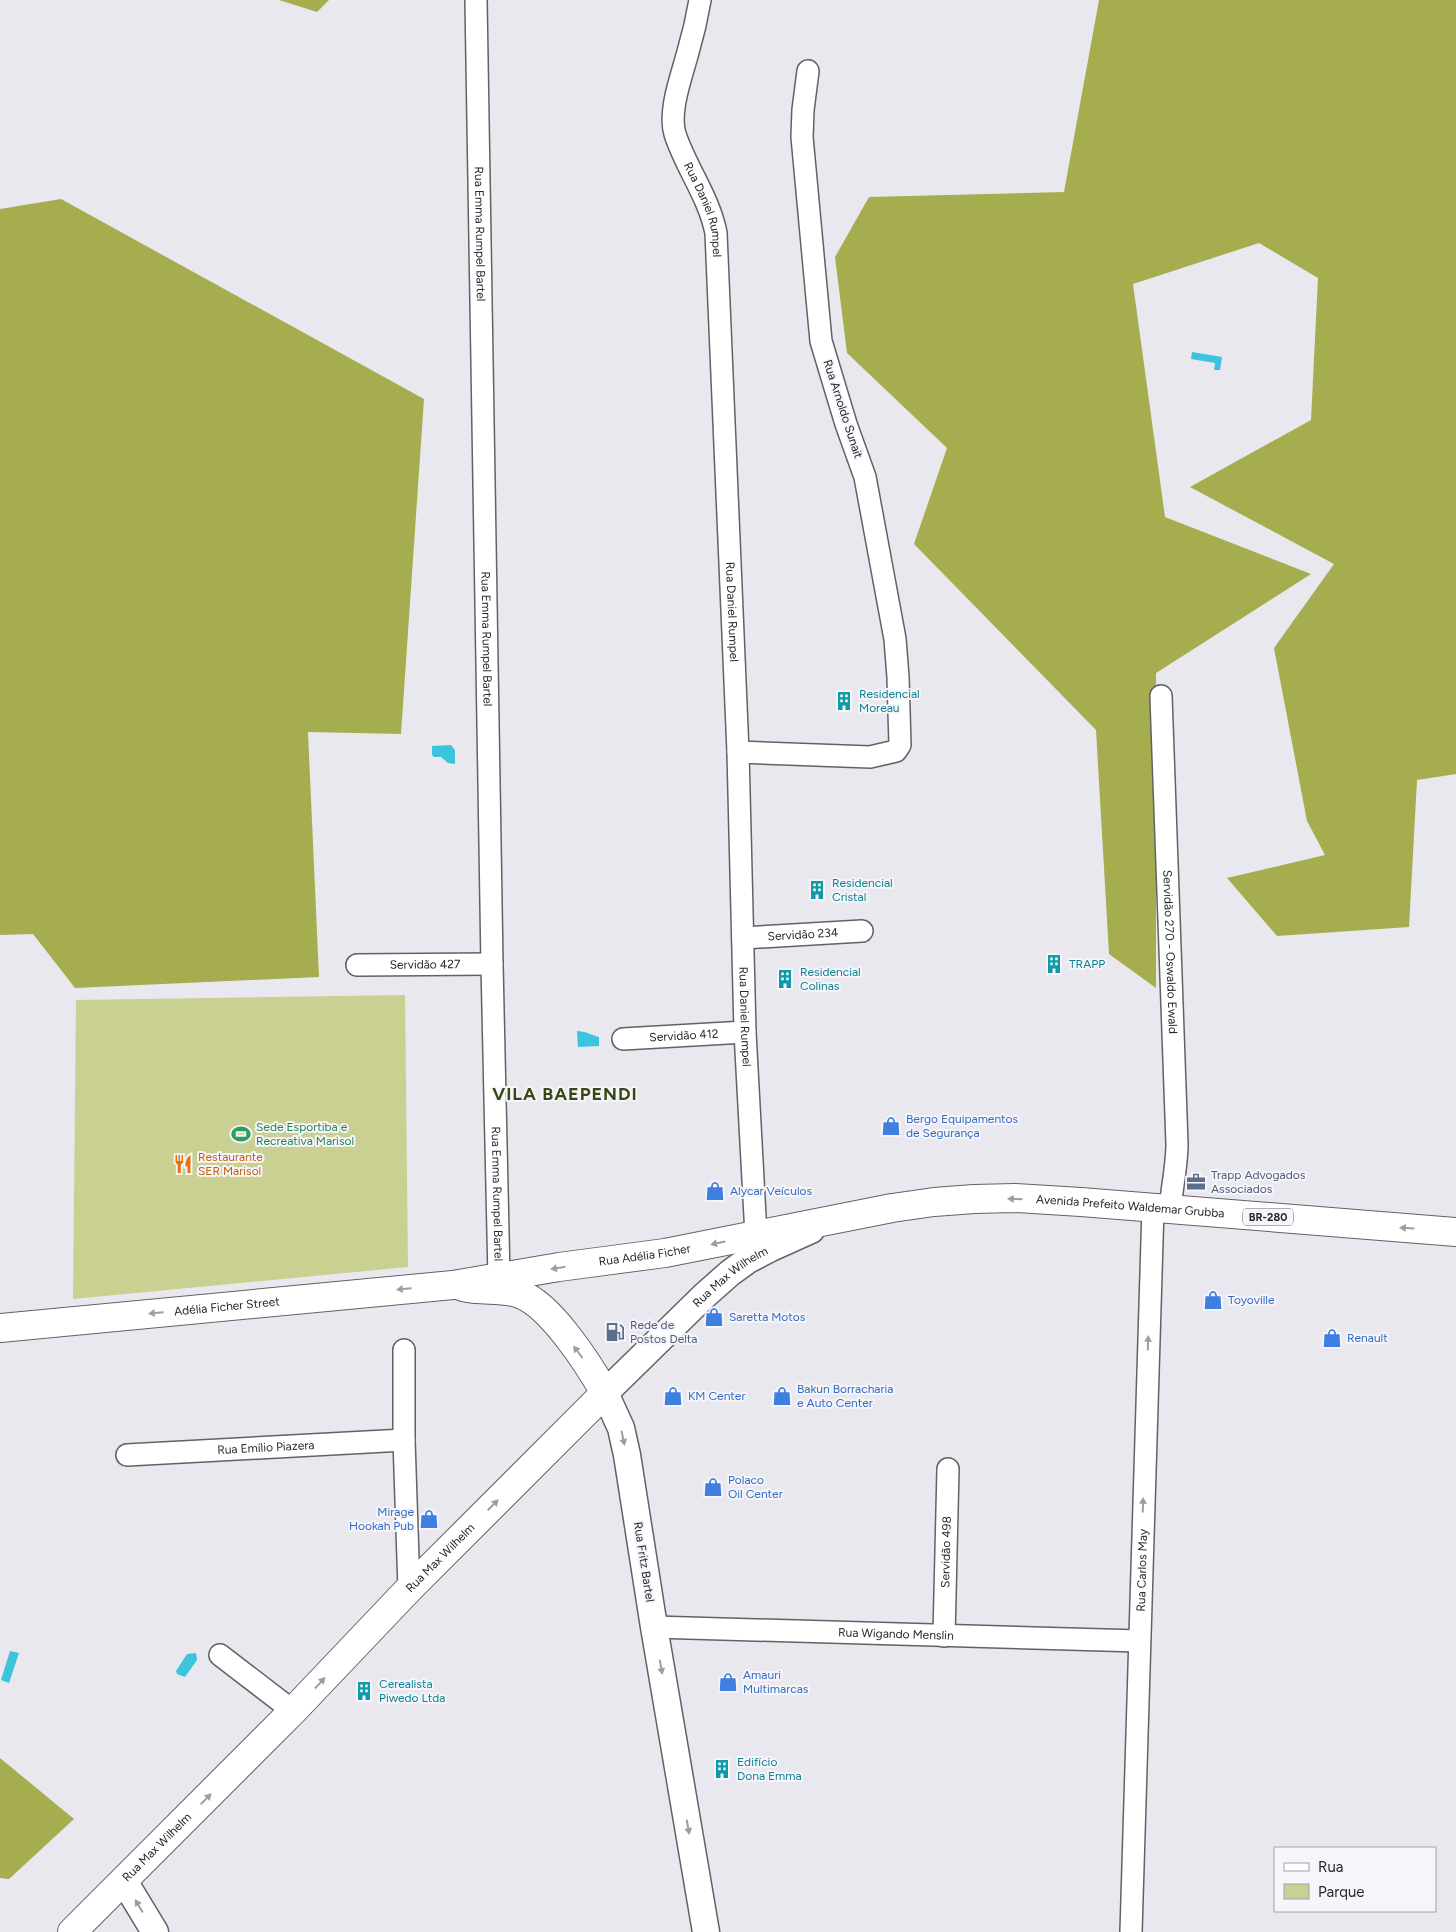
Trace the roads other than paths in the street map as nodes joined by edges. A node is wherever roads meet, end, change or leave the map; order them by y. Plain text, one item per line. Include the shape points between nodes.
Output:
1 (476, 0) edge
2 (700, 0) edge
3 (808, 71) dead end
4 (1161, 696) dead end
5 (738, 752) junction
6 (862, 931) dead end
7 (743, 938) junction
8 (492, 964) junction
9 (357, 965) dead end
10 (745, 1032) junction
11 (623, 1039) dead end
12 (1161, 1208) junction
13 (835, 1219) junction
14 (1456, 1232) edge
15 (756, 1235) junction
16 (499, 1278) junction
17 (453, 1285) junction
18 (0, 1328) edge
19 (404, 1350) dead end
20 (606, 1393) junction
21 (404, 1440) junction
22 (127, 1455) dead end
23 (948, 1469) dead end
24 (409, 1590) junction
25 (654, 1627) junction
26 (944, 1636) junction
27 (1139, 1641) junction
28 (220, 1655) dead end
29 (293, 1712) junction
30 (124, 1881) junction
31 (72, 1932) edge
32 (155, 1932) edge
33 (706, 1932) edge
34 (1131, 1932) edge

1 - 8 street, Rua Emma Rumpel Bartel
2 - 5 street, Rua Daniel Rumpel via 677,94 674,132 708,204 716,233
3 - 5 street, Rua Arnoldo Sunait via 802,137 821,341 865,477 895,639 900,745 896,751 870,757
4 - 12 street, Servidão 270 - Oswaldo Ewald via 1177,1158
5 - 7 street, Rua Daniel Rumpel
6 - 7 street, Servidão 234
7 - 10 street, Rua Daniel Rumpel
8 - 9 street, Servidão 427
8 - 16 street, Rua Emma Rumpel Bartel
10 - 11 street, Servidão 412
10 - 15 street, Rua Daniel Rumpel
12 -> 13 main road, Avenida Prefeito Waldemar Grubba / BR-280 via 974,1198
14 -> 12 main road, Avenida Prefeito Waldemar Grubba / BR-280
27 -> 12 street, Rua Carlos May
13 - 15 main road, Rua Adélia Ficher
13 - 20 street, Rua Max Wilhelm via 771,1248 730,1273
15 -> 16 main road, Rua Adélia Ficher via 665,1253
16 - 17 main road, Rua Adélia Ficher
17 -> 18 main road, Adélia Ficher Street
20 -> 17 main road, Rua Fritz Bartel via 559,1327 532,1301 520,1294
19 - 21 street
24 -> 20 main road, Rua Max Wilhelm
20 -> 25 street, Rua Fritz Bartel via 621,1428 627,1454
21 - 22 street, Rua Emílio Piazera
21 - 24 street
23 - 26 street, Servidão 498
29 -> 24 main road, Rua Max Wilhelm
25 - 26 street, Rua Wigando Menslin
25 -> 33 street, Rua Fritz Bartel
26 - 27 street, Rua Wigando Menslin
27 - 34 street, Rua Carlos May
28 - 29 street
30 -> 29 main road, Rua Max Wilhelm
30 - 31 main road, Rua Max Wilhelm
32 -> 30 street

